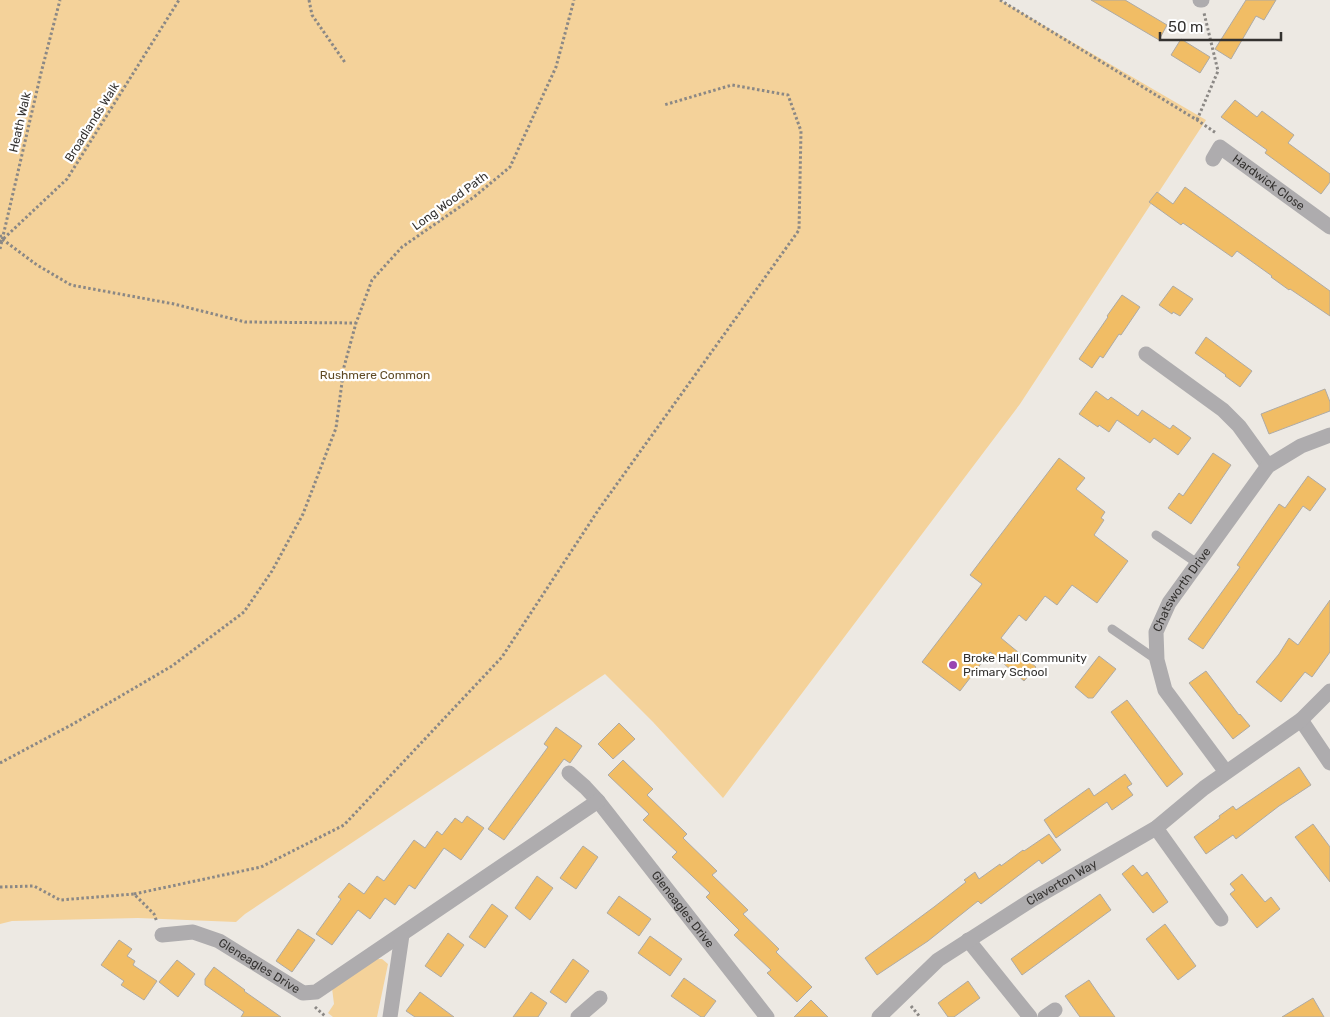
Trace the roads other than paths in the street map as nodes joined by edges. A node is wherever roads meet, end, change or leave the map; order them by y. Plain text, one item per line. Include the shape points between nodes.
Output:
1 (1217, 153) road end
2 (1329, 224) edge
3 (1146, 354) dead end
4 (1330, 435) edge
5 (1268, 466) junction
6 (1156, 535) dead end
7 (1198, 563) junction
8 (1112, 629) dead end
9 (1156, 660) junction
10 (1330, 691) edge
11 (1301, 720) junction
12 (1330, 763) edge
13 (1226, 772) junction
14 (569, 773) dead end
15 (598, 801) junction
16 (1156, 828) junction
17 (1221, 919) dead end
18 (402, 934) junction
19 (162, 935) road end
20 (968, 940) junction
21 (600, 998) dead end
22 (390, 1017) edge
23 (578, 1017) edge
24 (767, 1017) edge
25 (879, 1017) edge
26 (1030, 1017) edge

1 - 2 street, Hardwick Close
3 - 5 street via 1223,410
4 - 5 street, Chatsworth Drive via 1301,446
5 - 7 street, Chatsworth Drive
6 - 7 lane
7 - 9 street, Chatsworth Drive via 1169,603 1156,632
8 - 9 lane
9 - 13 street, Chatsworth Drive via 1165,690
10 - 11 street, Claverton Way
11 - 12 street
11 - 13 street, Claverton Way
13 - 16 street, Claverton Way
14 - 15 street, Gleneagles Drive
15 - 18 street, Gleneagles Drive
15 - 24 street, Gleneagles Drive
16 - 17 street
16 - 20 street, Claverton Way
18 - 19 street, Gleneagles Drive via 316,992 303,993 219,941 193,932
18 - 22 street
20 - 25 street, Claverton Way via 938,960
20 - 26 street
21 - 23 street

